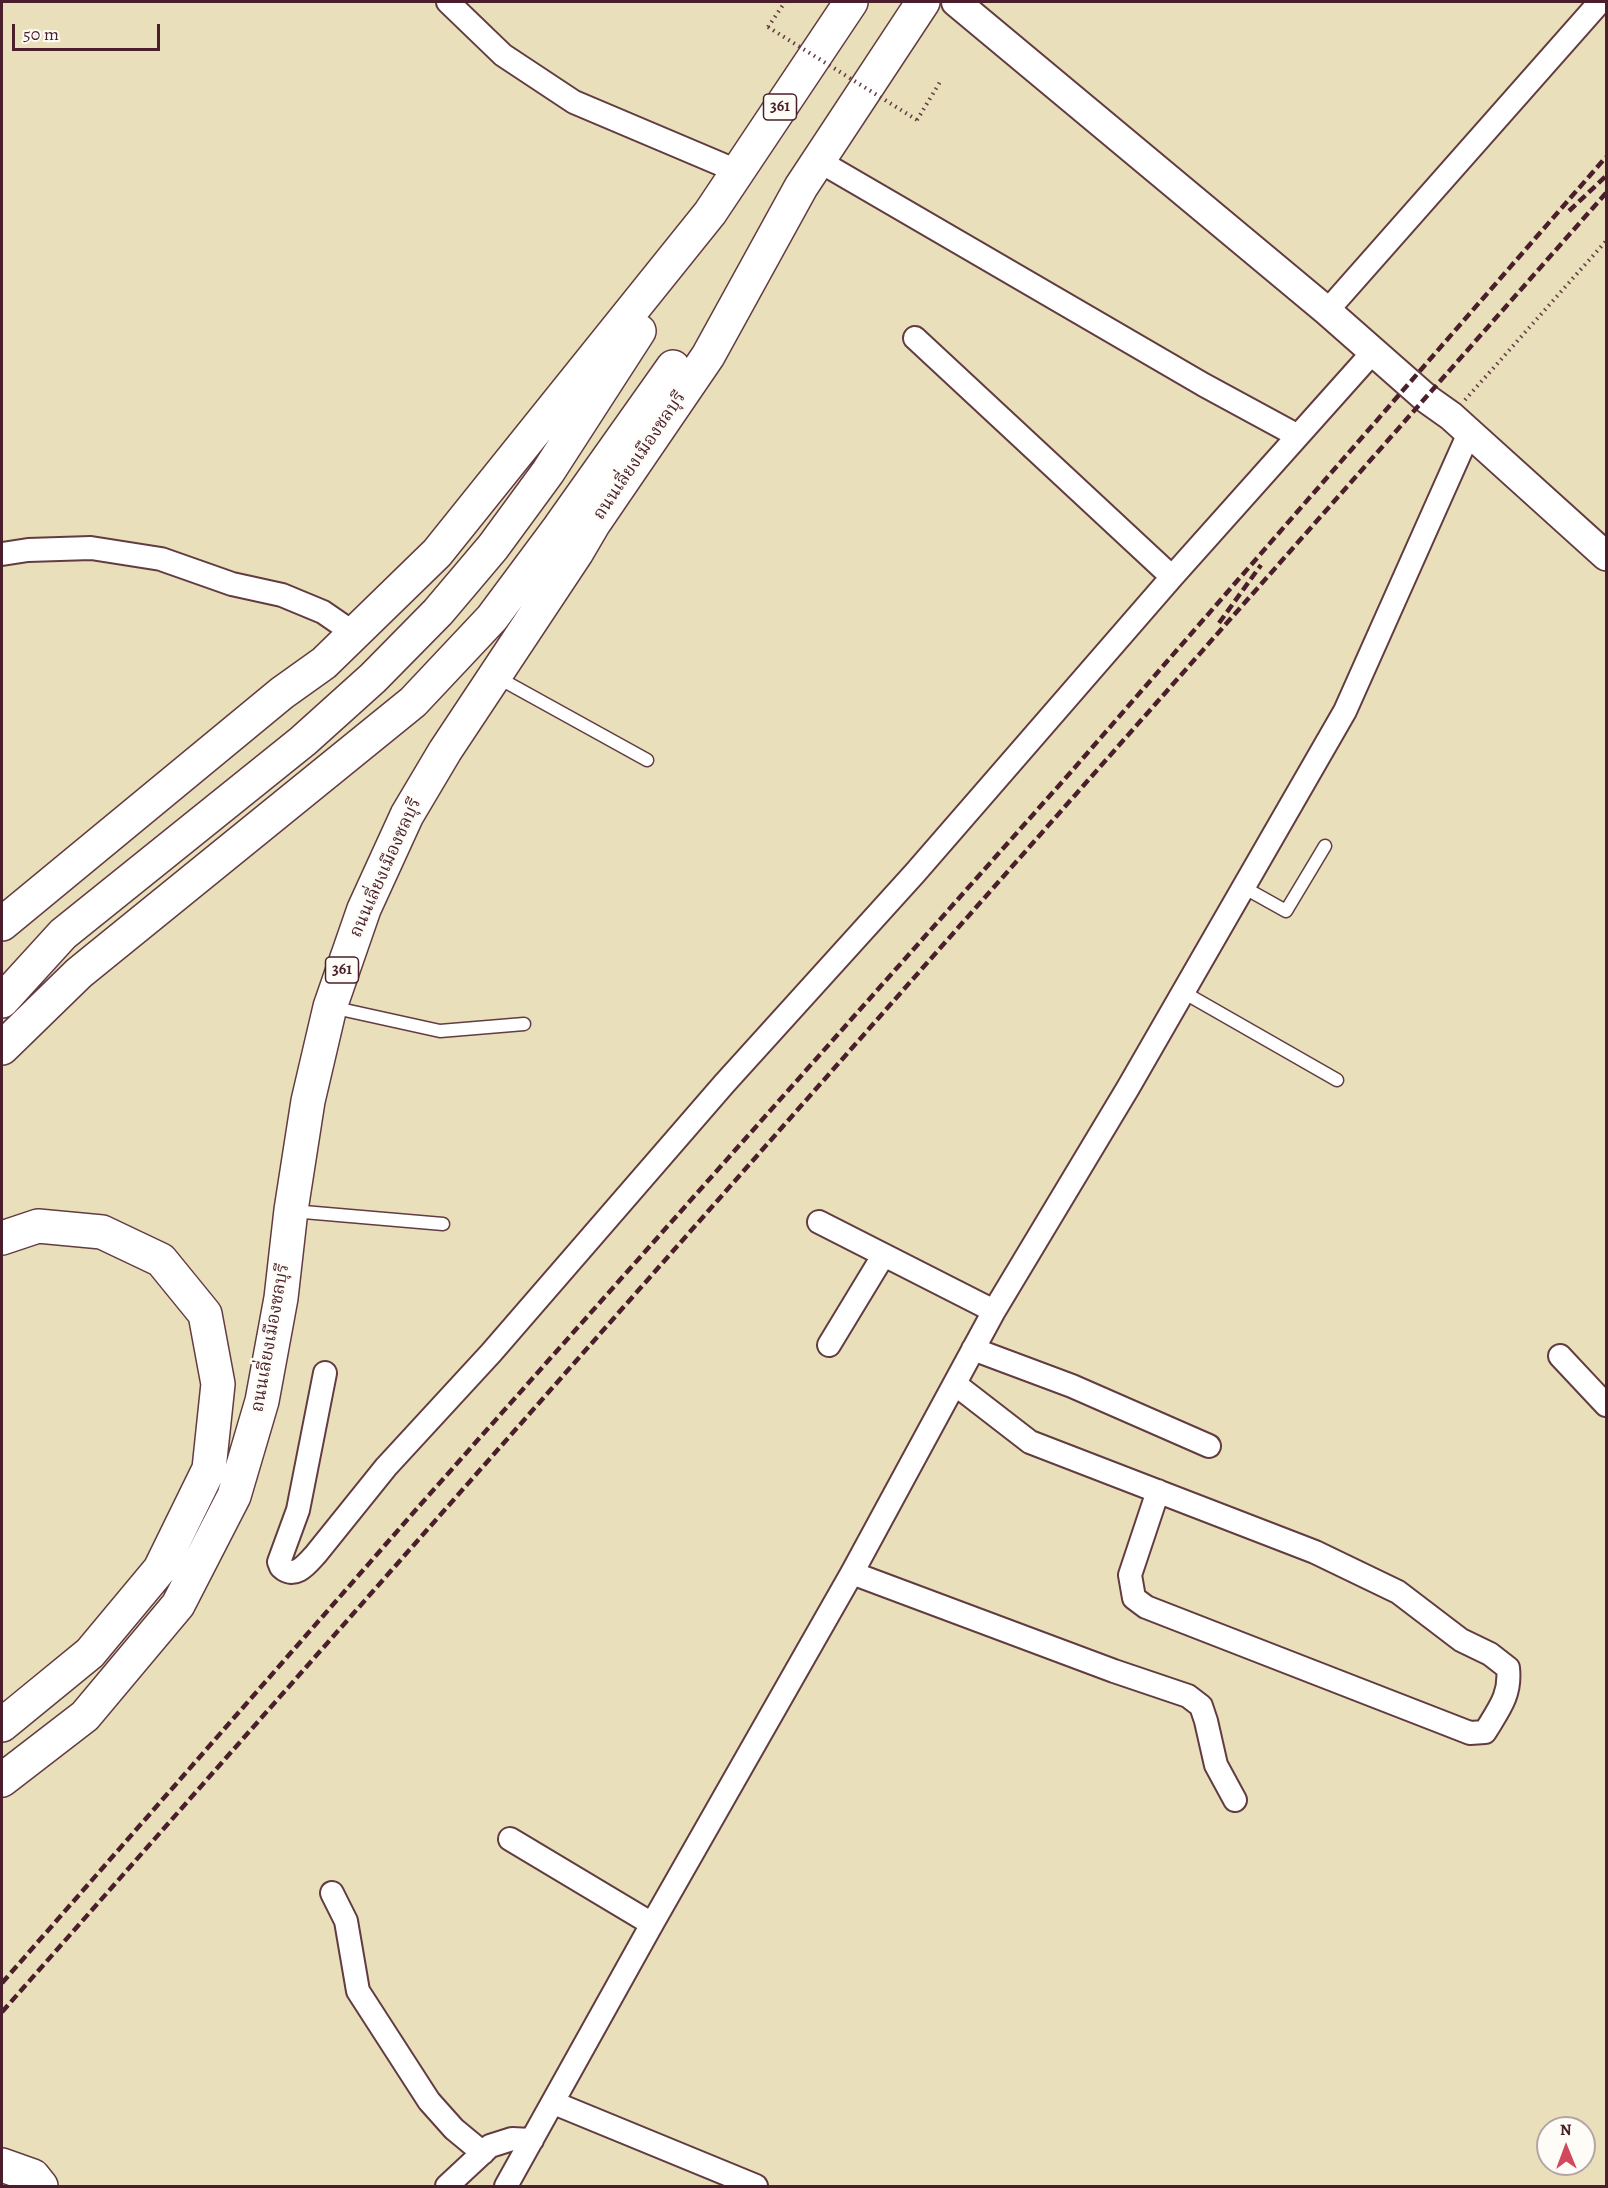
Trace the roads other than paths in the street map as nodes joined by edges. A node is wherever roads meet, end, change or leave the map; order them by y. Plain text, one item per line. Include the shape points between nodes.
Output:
1 (448, 2) edge
2 (851, 2) edge
3 (923, 2) edge
4 (956, 2) edge
5 (1600, 2) edge
6 (737, 171) junction
7 (810, 174) junction
8 (710, 213) junction
9 (1327, 311) junction
10 (915, 338) dead end
11 (1373, 352) junction
12 (1460, 425) junction
13 (1298, 436) junction
14 (2, 554) edge
15 (1606, 556) edge
16 (1172, 576) junction
17 (356, 634) junction
18 (494, 676) junction
19 (647, 760) dead end
20 (1325, 846) dead end
21 (1243, 887) junction
22 (2, 924) edge
23 (1183, 992) junction
24 (2, 1001) edge
25 (330, 1007) junction
26 (524, 1024) dead end
27 (2, 1048) edge
28 (1337, 1080) dead end
29 (291, 1210) junction
30 (819, 1222) dead end
31 (443, 1224) dead end
32 (2, 1238) edge
33 (883, 1256) junction
34 (994, 1311) junction
35 (829, 1345) dead end
36 (973, 1348) junction
37 (1560, 1356) dead end
38 (325, 1373) dead end
39 (955, 1384) junction
40 (1606, 1405) edge
41 (1209, 1446) dead end
42 (1158, 1491) junction
43 (852, 1573) junction
44 (2, 1725) edge
45 (2, 1780) edge
46 (1234, 1800) dead end
47 (510, 1839) dead end
48 (332, 1893) dead end
49 (651, 1924) junction
50 (554, 2103) junction
51 (532, 2140) junction
52 (483, 2153) junction
53 (2, 2165) edge
54 (742, 2184) edge
55 (41, 2187) edge
56 (447, 2187) edge
57 (506, 2187) edge

1 - 6 street via 503,56 574,102
2 - 6 highway, 361
3 - 7 highway, ถนนเลี่ยงเมืองชลบุรี / 361
4 - 9 street
5 - 9 street
6 - 8 highway, 361
7 - 13 street
7 - 18 highway, ถนนเลี่ยงเมืองชลบุรี / 361 via 708,356
7 - 27 highway via 492,618 413,702 79,973
8 - 17 highway, 361 via 437,553
8 - 24 highway via 548,472 493,547 438,612 303,741 63,934
9 - 11 street
10 - 16 street
11 - 12 street
11 - 13 street
12 - 15 street
12 - 21 street via 1345,711
13 - 16 street
14 - 17 street via 91,548 161,560 232,584 282,595 323,612
16 - 38 street via 915,873 386,1467 316,1554 303,1568 289,1572 279,1562 298,1510
17 - 22 highway, 361
18 - 19 lane
18 - 25 highway, ถนนเลี่ยงเมืองชลบุรี / 361 via 407,815 364,909
20 - 21 lane via 1286,911
21 - 23 street
23 - 28 lane
23 - 34 street
25 - 26 lane via 440,1031
25 - 29 highway, ถนนเลี่ยงเมืองชลบุรี / 361 via 308,1101
29 - 31 lane
29 - 45 highway, ถนนเลี่ยงเมืองชลบุรี / 361 via 281,1298 262,1401 234,1496 214,1536 178,1605 85,1716
30 - 33 street
32 - 44 highway via 38,1226 102,1232 161,1260 205,1314 218,1384 209,1469 160,1569 90,1653
33 - 34 street
33 - 35 street
34 - 36 street
36 - 39 street
36 - 41 street
37 - 40 street
39 - 42 street via 1030,1442
39 - 43 street
42 - 42 street via 1315,1552 1398,1592 1461,1640 1490,1654 1508,1668 1510,1685 1485,1732 1470,1733 1146,1607 1134,1598 1130,1575
43 - 46 street via 1188,1696 1200,1706 1216,1765
43 - 49 street
47 - 49 street
48 - 52 street via 346,1921 358,1991 429,2101
49 - 50 street
50 - 51 street
50 - 54 street
51 - 52 street via 512,2139 490,2146
51 - 57 street
52 - 56 street
53 - 55 highway via 33,2176

